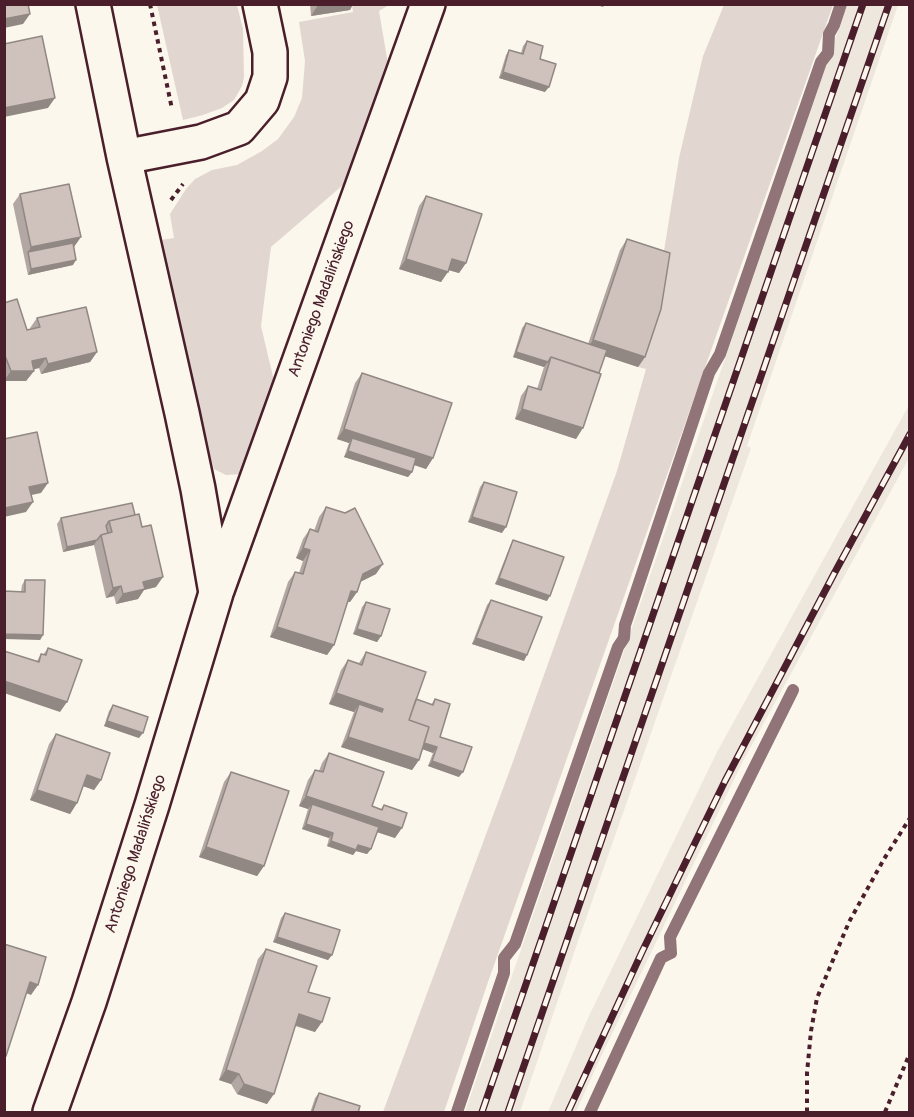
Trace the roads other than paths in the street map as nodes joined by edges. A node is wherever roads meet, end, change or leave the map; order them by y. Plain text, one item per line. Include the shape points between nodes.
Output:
1 (93, 4) edge
2 (260, 4) edge
3 (428, 4) edge
4 (124, 157) junction
5 (216, 593) junction
6 (50, 1113) edge

1 - 4 street, Antoniego Madalińskiego
2 - 4 street via 270,52 270,77 262,101 239,128 201,142
3 - 5 street, Antoniego Madalińskiego
4 - 5 street, Antoniego Madalińskiego via 185,424
5 - 6 street, Antoniego Madalińskiego via 152,806

